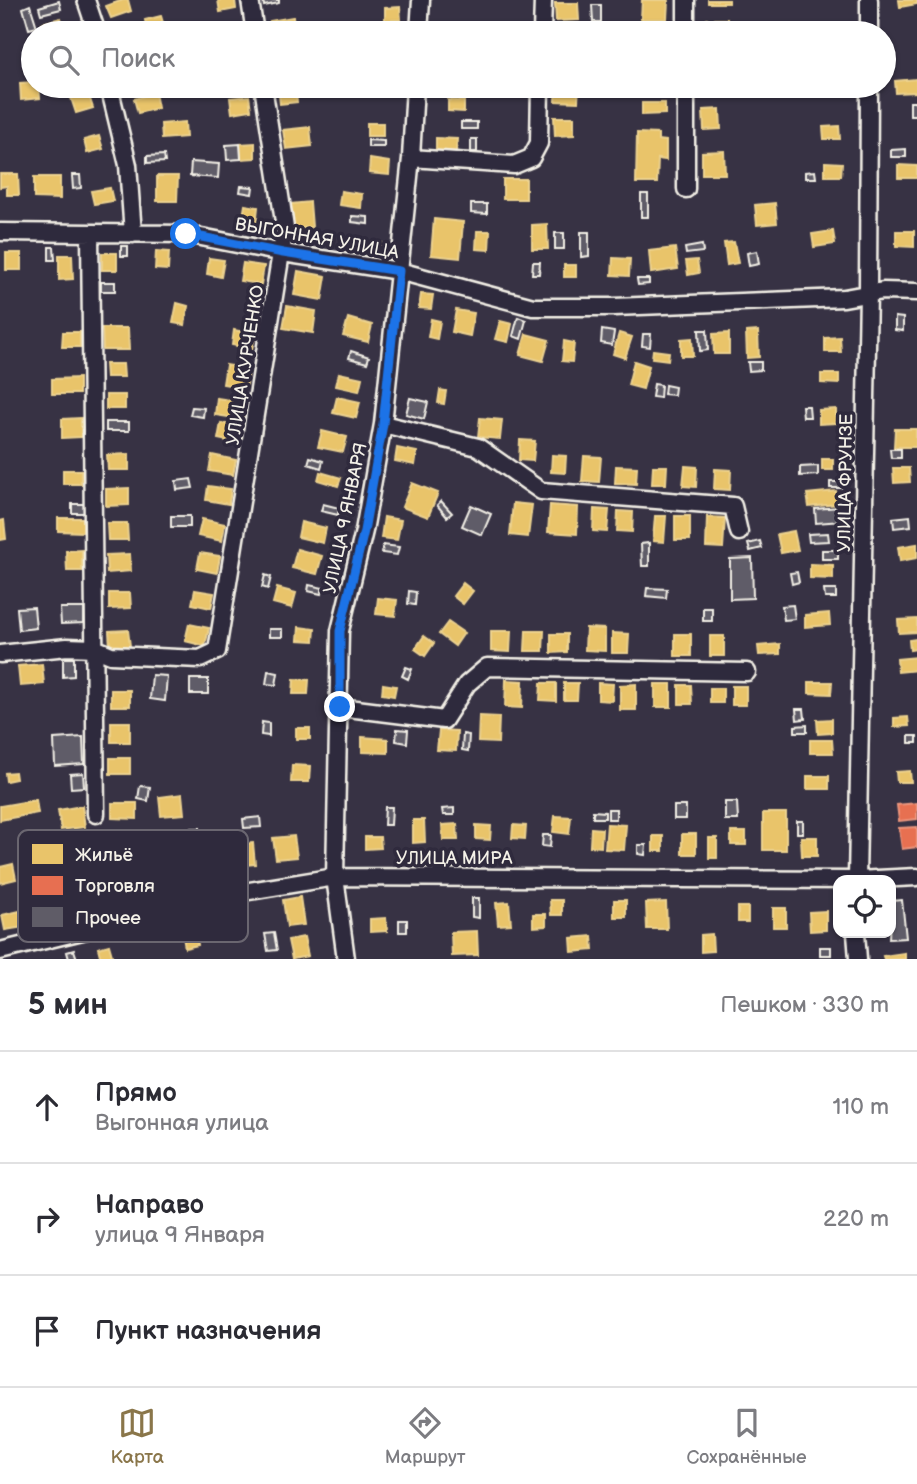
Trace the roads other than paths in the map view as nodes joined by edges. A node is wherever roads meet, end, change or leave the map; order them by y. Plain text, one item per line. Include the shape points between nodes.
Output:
1 (86, 0) edge
2 (250, 0) edge
3 (421, 0) edge
4 (543, 0) edge
5 (685, 0) edge
6 (869, 0) edge
7 (93, 21) edge
8 (253, 21) edge
9 (420, 21) edge
10 (542, 21) edge
11 (686, 21) edge
12 (869, 21) edge
13 (112, 98) edge
14 (265, 98) edge
15 (414, 98) edge
16 (540, 98) edge
17 (686, 98) edge
18 (869, 98) edge
19 (411, 158) junction
20 (686, 189) dead end
21 (0, 232) edge
22 (90, 233) junction
23 (133, 234) junction
24 (283, 253) junction
25 (399, 271) junction
26 (917, 292) edge
27 (868, 293) junction
28 (383, 424) junction
29 (739, 532) dead end
30 (94, 648) junction
31 (0, 654) edge
32 (747, 672) dead end
33 (340, 707) junction
34 (96, 814) dead end
35 (857, 875) edge
36 (335, 877) junction
37 (917, 877) edge
38 (896, 878) edge
39 (833, 880) edge
40 (248, 890) edge
41 (856, 938) edge
42 (36, 942) edge
43 (0, 951) edge
44 (346, 959) edge
45 (858, 959) edge

1 - 7 street
2 - 8 street
3 - 9 street
4 - 10 street
5 - 11 street
6 - 12 street
13 - 23 street via 128,165
14 - 24 street, УЛИЦА КУРЧЕНКО via 285,229
15 - 19 street, УЛИЦА 9 ЯНВАРЯ
16 - 19 street via 539,143 531,158 514,165
17 - 20 street
18 - 27 street, УЛИЦА ФРУНЗЕ
19 - 25 street, УЛИЦА 9 ЯНВАРЯ
21 - 22 street, ВЫГОННАЯ УЛИЦА
22 - 23 street, ВЫГОННАЯ УЛИЦА
22 - 30 street
23 - 24 street, ВЫГОННАЯ УЛИЦА via 186,234
24 - 25 street, ВЫГОННАЯ УЛИЦА
24 - 30 street, УЛИЦА КУРЧЕНКО via 217,651 200,659 111,655
25 - 27 street, ВЫГОННАЯ УЛИЦА via 533,307 844,298
25 - 28 street, УЛИЦА 9 ЯНВАРЯ
26 - 27 street, ВЫГОННАЯ УЛИЦА
27 - 35 street, УЛИЦА ФРУНЗЕ
28 - 29 street via 478,447 541,491 733,506
28 - 33 street, УЛИЦА 9 ЯНВАРЯ via 340,631
30 - 31 street
30 - 34 street
32 - 33 street via 487,667 467,684 444,720
33 - 36 street, УЛИЦА 9 ЯНВАРЯ
36 - 39 street, УЛИЦА МИРА
36 - 40 street, УЛИЦА МИРА
36 - 44 street, УЛИЦА 9 ЯНВАРЯ
37 - 38 street, УЛИЦА МИРА
41 - 45 street
42 - 43 street, УЛИЦА МИРА

